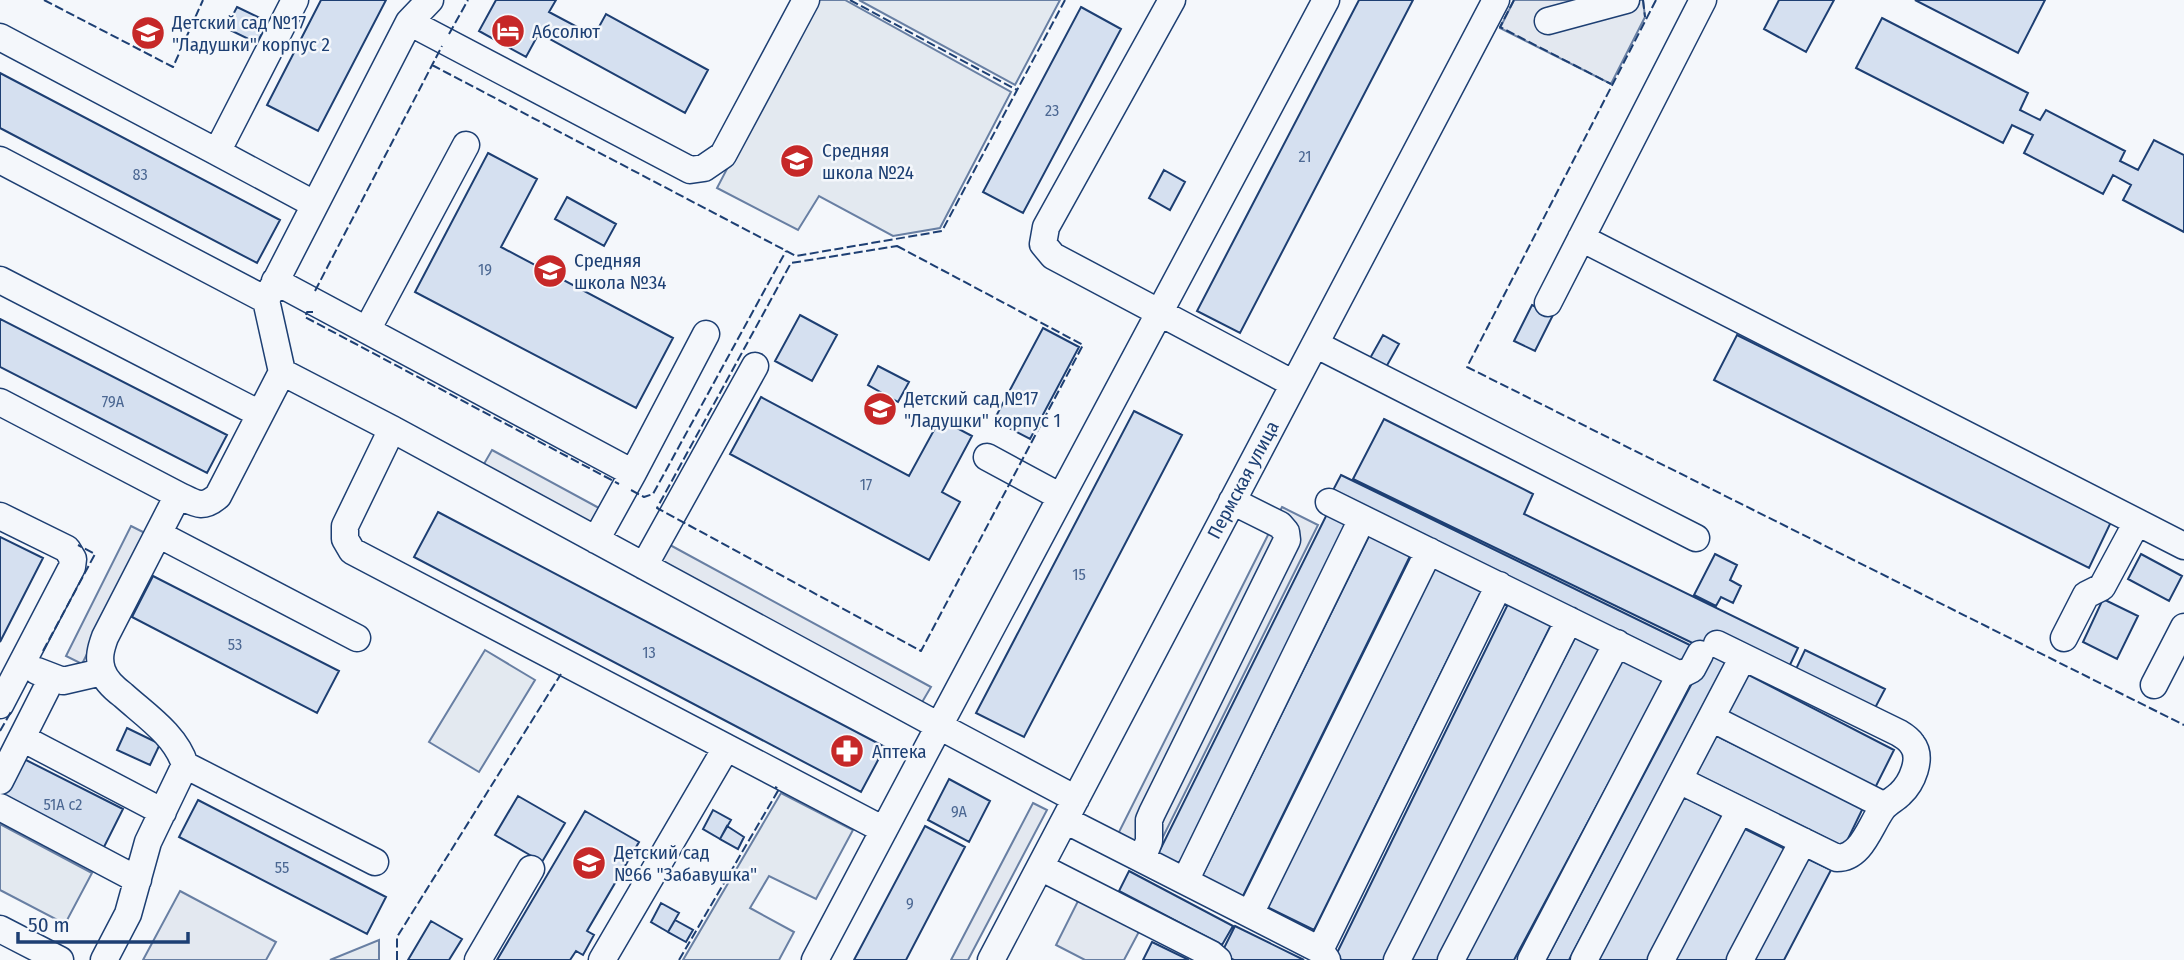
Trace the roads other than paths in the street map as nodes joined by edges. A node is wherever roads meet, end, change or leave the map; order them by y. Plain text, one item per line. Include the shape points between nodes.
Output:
1 (295, 0) edge
2 (430, 0) edge
3 (806, 0) edge
4 (1172, 0) edge
5 (1326, 0) edge
6 (1496, 0) edge
7 (1626, 0) edge
8 (1703, 0) edge
9 (1548, 21) dead end
10 (409, 22) junction
11 (0, 37) edge
12 (466, 145) dead end
13 (217, 152) junction
14 (0, 160) edge
15 (314, 205) junction
16 (1581, 238) junction
17 (0, 281) edge
18 (271, 290) junction
19 (1548, 303) dead end
20 (1160, 313) junction
21 (367, 330) junction
22 (706, 334) dead end
23 (1315, 344) junction
24 (755, 366) dead end
25 (282, 372) junction
26 (1294, 384) junction
27 (0, 402) edge
28 (260, 414) junction
29 (392, 429) junction
30 (987, 457) dead end
31 (634, 473) junction
32 (178, 495) junction
33 (1061, 498) junction
34 (1232, 501) junction
35 (1329, 502) dead end
36 (0, 516) edge
37 (1362, 519) junction
38 (2137, 522) junction
39 (158, 534) junction
40 (1696, 538) dead end
41 (596, 540) junction
42 (2184, 546) edge
43 (1429, 551) junction
44 (644, 566) junction
45 (1499, 585) junction
46 (1569, 620) junction
47 (2184, 627) edge
48 (356, 638) dead end
49 (2064, 638) dead end
50 (1617, 643) junction
51 (1742, 657) junction
52 (22, 663) junction
53 (102, 672) junction
54 (1680, 675) junction
55 (52, 678) junction
56 (2154, 685) dead end
57 (0, 705) edge
58 (1711, 718) junction
59 (939, 726) junction
60 (22, 738) junction
61 (726, 748) junction
62 (185, 765) junction
63 (1679, 780) junction
64 (0, 781) edge
65 (1885, 806) junction
66 (0, 807) edge
67 (1070, 809) junction
68 (1740, 810) junction
69 (163, 812) junction
70 (884, 830) junction
71 (1803, 841) junction
72 (1142, 859) junction
73 (375, 862) dead end
74 (1040, 867) junction
75 (531, 869) dead end
76 (138, 880) junction
77 (1185, 881) junction
78 (1250, 914) junction
79 (0, 929) edge
80 (1324, 955) edge
81 (60, 960) edge
82 (104, 960) edge
83 (478, 960) edge
84 (602, 960) edge
85 (815, 960) edge
86 (991, 960) edge
87 (1218, 960) edge
88 (1397, 960) edge
89 (1451, 960) edge
90 (1531, 960) edge
91 (1584, 960) edge
92 (1661, 960) edge
93 (1740, 960) edge

1 - 13 street
2 - 10 street
3 - 10 street via 723,155 704,169 690,170
4 - 20 street via 1046,227 1042,244 1053,256
5 - 20 street
6 - 23 street, Пермская улица
7 - 9 street
8 - 16 street
10 - 15 street
11 - 13 street
12 - 21 street
13 - 15 street
14 - 18 street
15 - 18 street
16 - 19 street
16 - 38 street
17 - 28 street
18 - 21 street
18 - 25 street
20 - 26 street
20 - 33 street
21 - 31 street
22 - 31 street
23 - 26 street, Пермская улица
23 - 40 street
24 - 44 street
25 - 28 street
25 - 29 street
26 - 34 street, Пермская улица
27 - 32 street
28 - 32 street via 218,496 209,504 198,505
29 - 41 street
29 - 61 street via 345,526 345,539 352,551
30 - 33 street
31 - 41 street
32 - 39 street
33 - 59 street
34 - 67 street, Пермская улица
34 - 72 street via 1280,525 1287,540 1152,813
35 - 37 street
36 - 52 street via 67,549 73,559
37 - 43 street
37 - 77 street
38 - 42 street
38 - 49 street via 2102,587 2086,595
39 - 48 street
39 - 53 street via 105,637 100,653
41 - 44 street
43 - 45 street
43 - 78 street
44 - 59 street
45 - 46 street
45 - 80 street
46 - 50 street
46 - 88 street
47 - 56 street
50 - 54 street
50 - 89 street
51 - 54 street via 1708,649 1692,669
51 - 58 street
51 - 65 street via 1911,742 1916,765 1911,779
52 - 55 street
52 - 57 street
53 - 55 street via 72,680
53 - 62 street via 172,739
54 - 90 street
55 - 60 street
58 - 63 street
58 - 65 street
59 - 67 street
59 - 70 street
60 - 64 street
60 - 69 street
61 - 70 street
61 - 84 street
62 - 69 street
62 - 73 street
63 - 68 street
63 - 91 street
65 - 71 street via 1850,856 1837,858
66 - 76 street
67 - 72 street
67 - 74 street, Пермская улица
68 - 71 street
68 - 92 street
69 - 76 street via 148,842
70 - 85 street
71 - 93 street
72 - 77 street
74 - 86 street, Пермская улица
74 - 87 street
75 - 83 street
76 - 82 street via 128,914
77 - 78 street
78 - 80 street
79 - 81 street

